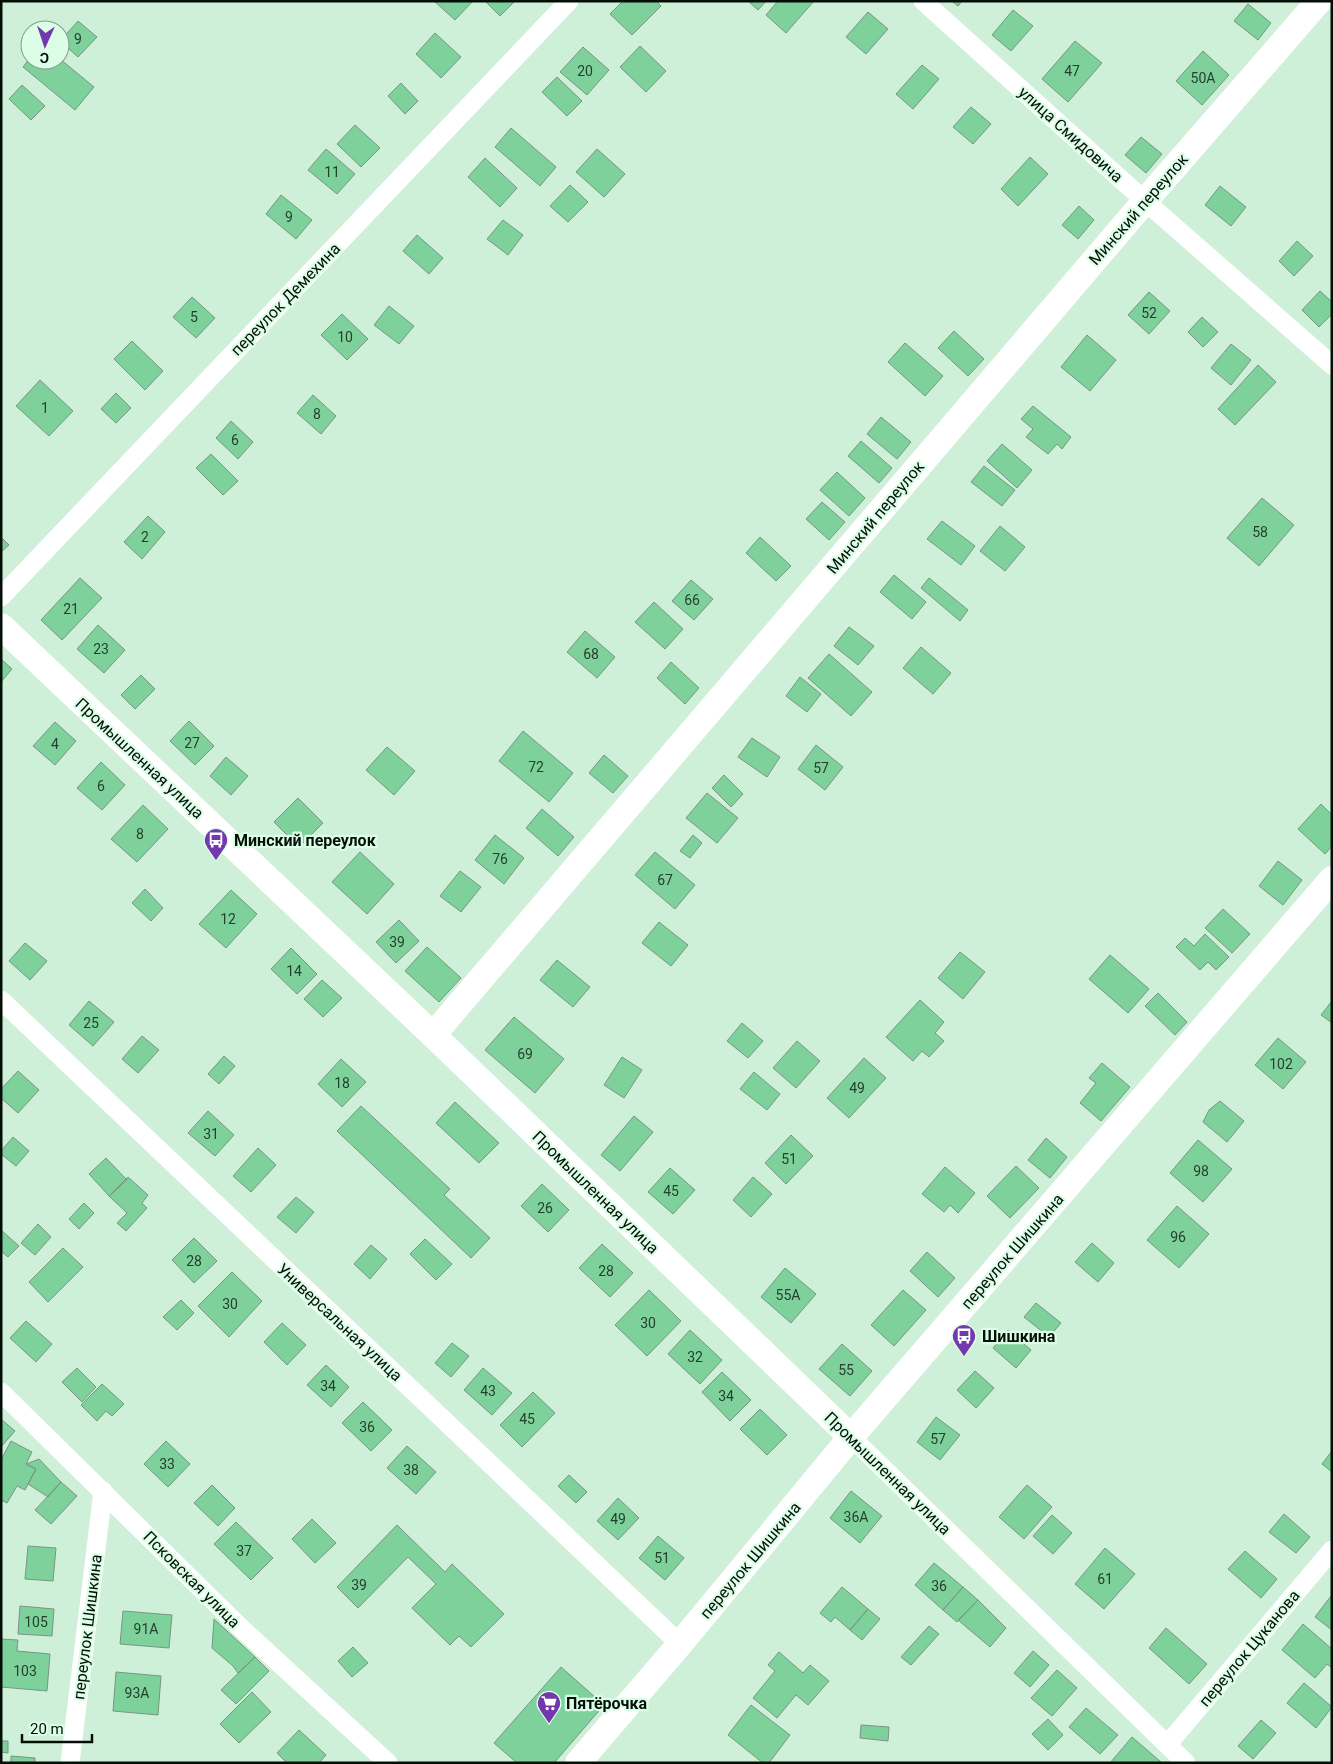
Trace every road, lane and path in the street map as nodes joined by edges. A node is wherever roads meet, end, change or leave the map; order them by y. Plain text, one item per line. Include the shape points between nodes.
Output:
1 (569, 1) edge
2 (924, 1) edge
3 (1319, 1) edge
4 (1145, 200) junction
5 (1332, 365) edge
6 (1, 597) edge
7 (1, 626) edge
8 (1332, 879) edge
9 (1, 1000) edge
10 (433, 1035) junction
11 (1, 1392) edge
12 (851, 1437) junction
13 (103, 1491) junction
14 (1332, 1550) edge
15 (680, 1644) junction
16 (1167, 1745) junction
17 (70, 1763) edge
18 (388, 1763) edge
19 (578, 1763) edge
20 (1186, 1763) edge

1 - 6 street, переулок Демехина
2 - 4 street, улица Смидовича
3 - 4 main road, Минский переулок
4 - 5 street, улица Смидовича
4 - 10 main road, Минский переулок
7 - 10 main road, Промышленная улица
8 - 12 main road, переулок Шишкина
9 - 15 street, Универсальная улица
10 - 12 main road, Промышленная улица
11 - 13 street, Псковская улица
12 - 15 main road, переулок Шишкина
12 - 16 street, Промышленная улица
13 - 17 street, переулок Шишкина
13 - 18 street, Псковская улица via 242,1629
14 - 16 street, переулок Цуканова
15 - 19 main road, переулок Шишкина
16 - 20 street, Промышленная улица

